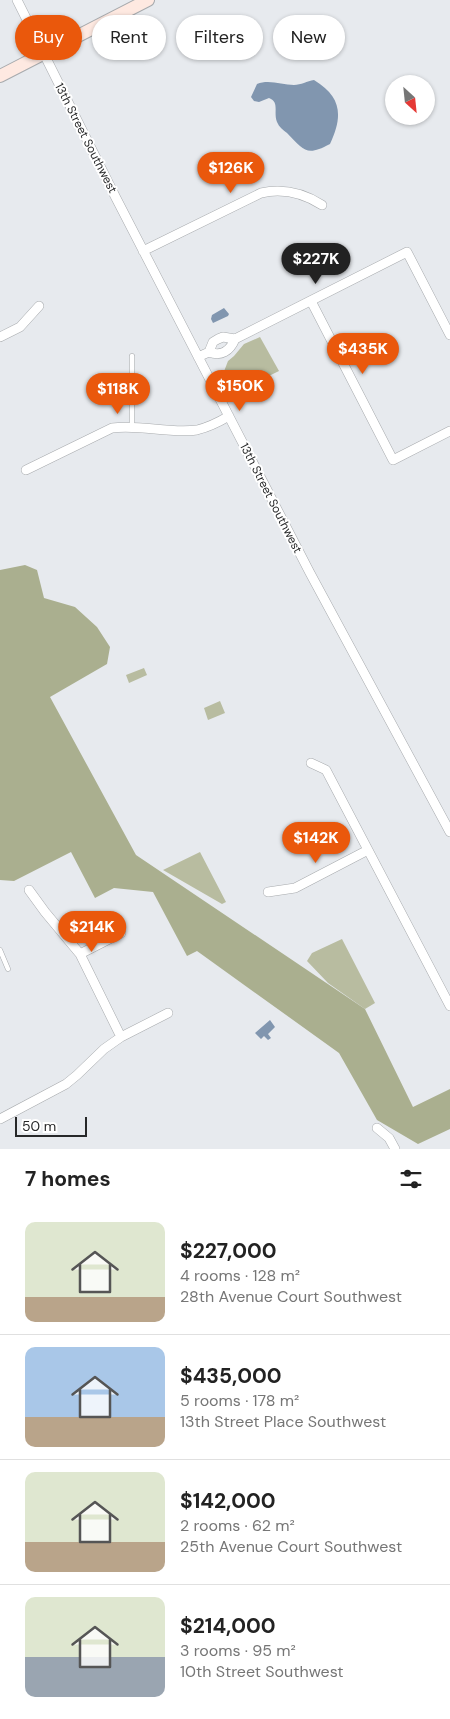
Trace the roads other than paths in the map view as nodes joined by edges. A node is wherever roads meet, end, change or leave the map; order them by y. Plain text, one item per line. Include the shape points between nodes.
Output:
1 (17, 0) edge
2 (148, 0) edge
3 (24, 15) edge
4 (82, 34) edge
5 (31, 60) edge
6 (46, 60) edge
7 (0, 76) edge
8 (322, 205) dead end
9 (144, 251) junction
10 (311, 301) junction
11 (39, 306) dead end
12 (450, 335) edge
13 (0, 338) edge
14 (235, 339) junction
15 (209, 352) junction
16 (132, 356) dead end
17 (198, 357) junction
18 (229, 416) junction
19 (132, 426) junction
20 (450, 431) edge
21 (26, 470) dead end
22 (311, 763) dead end
23 (450, 832) edge
24 (368, 850) junction
25 (29, 890) dead end
26 (268, 892) dead end
27 (121, 932) dead end
28 (0, 950) edge
29 (80, 954) junction
30 (8, 969) dead end
31 (450, 1006) edge
32 (168, 1013) dead end
33 (121, 1037) junction
34 (0, 1119) edge
35 (377, 1128) dead end
36 (395, 1149) edge

1 - 3 street, 13th Street Southwest
2 - 4 street
5 - 7 street
6 - 9 street, 13th Street Southwest
8 - 9 street via 291,192 260,193
9 - 17 street, 13th Street Southwest
10 - 12 street via 407,252
10 - 14 street
10 - 20 street via 393,460
11 - 13 street via 20,327
14 - 15 street via 225,352 215,355
14 - 15 street via 218,339
15 - 17 street
16 - 19 lane
17 - 18 street, 13th Street Southwest
18 - 19 street via 210,426 191,430
18 - 23 street, 13th Street Southwest
19 - 21 street via 99,433
22 - 24 street via 326,770
24 - 26 street via 295,888
24 - 31 street
25 - 29 street
27 - 29 street
28 - 30 lane
29 - 33 street
32 - 33 street
33 - 34 street via 104,1049 78,1076
35 - 36 street via 389,1138

